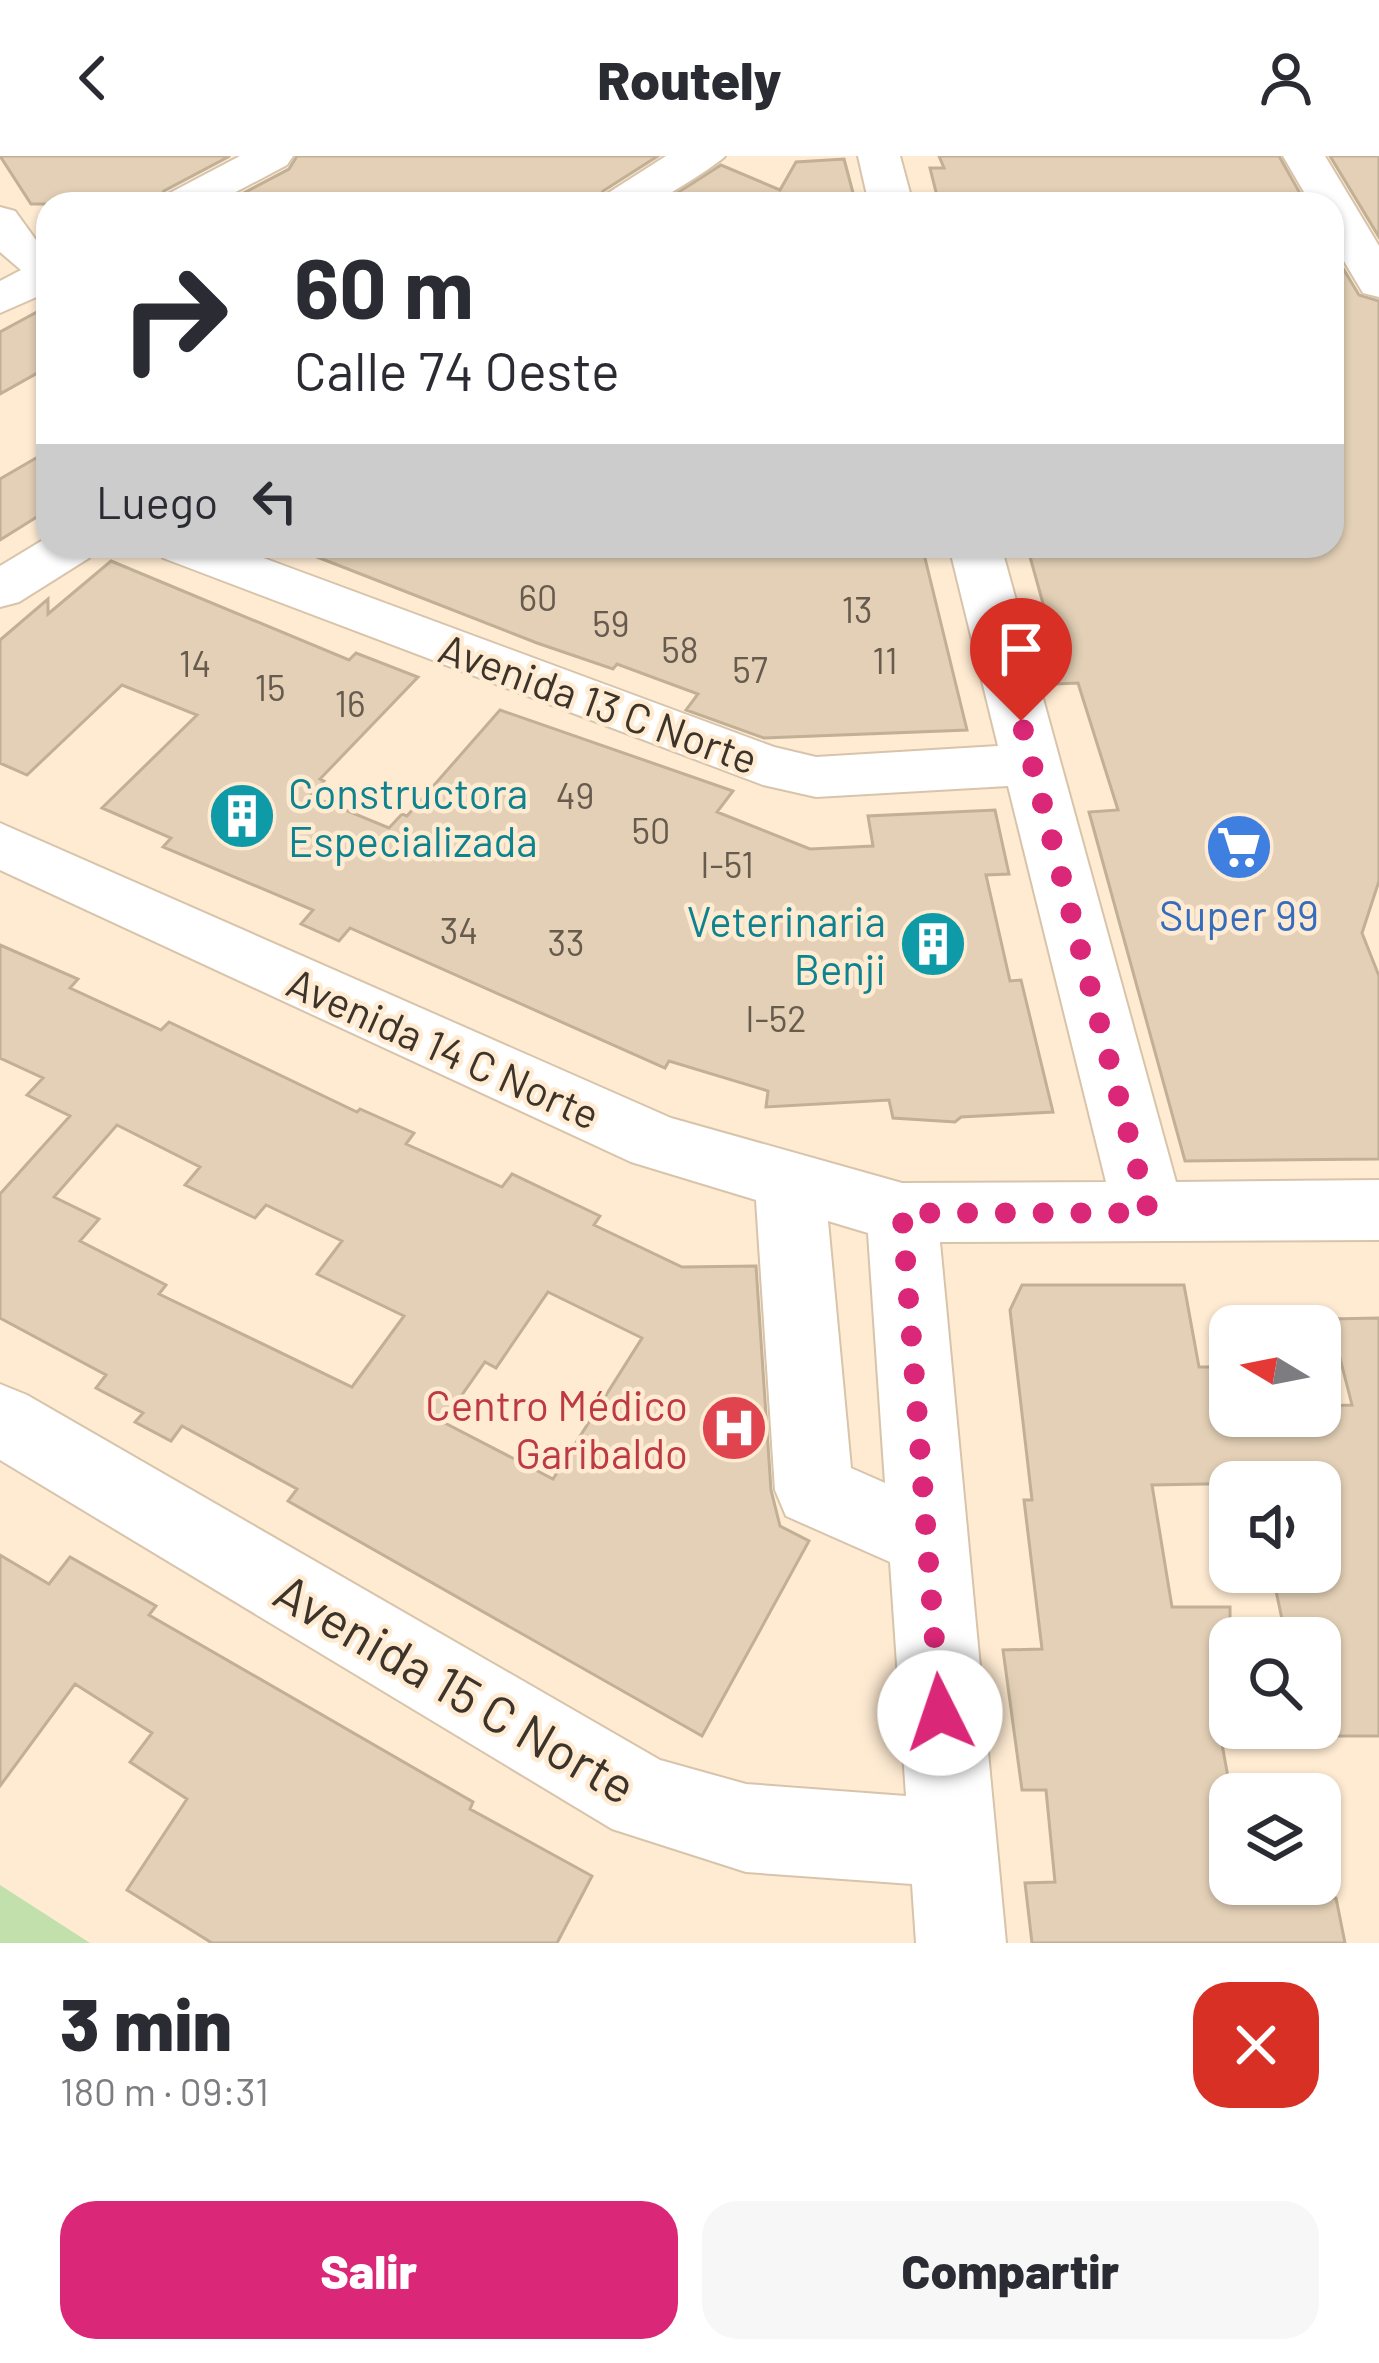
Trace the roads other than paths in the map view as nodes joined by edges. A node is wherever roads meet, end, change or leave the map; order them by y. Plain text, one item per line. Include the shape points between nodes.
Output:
1 (272, 156) edge
2 (704, 156) edge
3 (879, 156) edge
4 (1304, 156) edge
5 (204, 192) edge
6 (639, 192) edge
7 (888, 192) edge
8 (1325, 192) edge
9 (0, 220) edge
10 (1344, 224) edge
11 (36, 262) edge
12 (36, 279) edge
13 (1379, 283) edge
14 (0, 299) edge
15 (52, 558) edge
16 (214, 558) edge
17 (978, 558) edge
18 (0, 590) edge
19 (1032, 764) junction
20 (0, 845) edge
21 (789, 1180) junction
22 (1379, 1210) edge
23 (902, 1213) junction
24 (1149, 1213) junction
25 (0, 1419) edge
26 (927, 1538) junction
27 (950, 1843) junction
28 (961, 1943) edge

1 - 5 street
2 - 6 street
3 - 7 street
4 - 8 street
9 - 11 street
10 - 13 street
12 - 14 street
15 - 18 street
16 - 19 street, Avenida 13 C Norte via 763,765 816,777
17 - 19 street
19 - 24 street
20 - 21 street, Avenida 14 C Norte via 656,1142
21 - 23 street, Avenida 14 C Norte
21 - 26 street via 814,1490
22 - 24 street, Avenida 14 C Norte
23 - 24 street, Avenida 14 C Norte
23 - 26 street
25 - 27 street, Avenida 15 C Norte via 643,1798 746,1828
26 - 27 street
27 - 28 street

